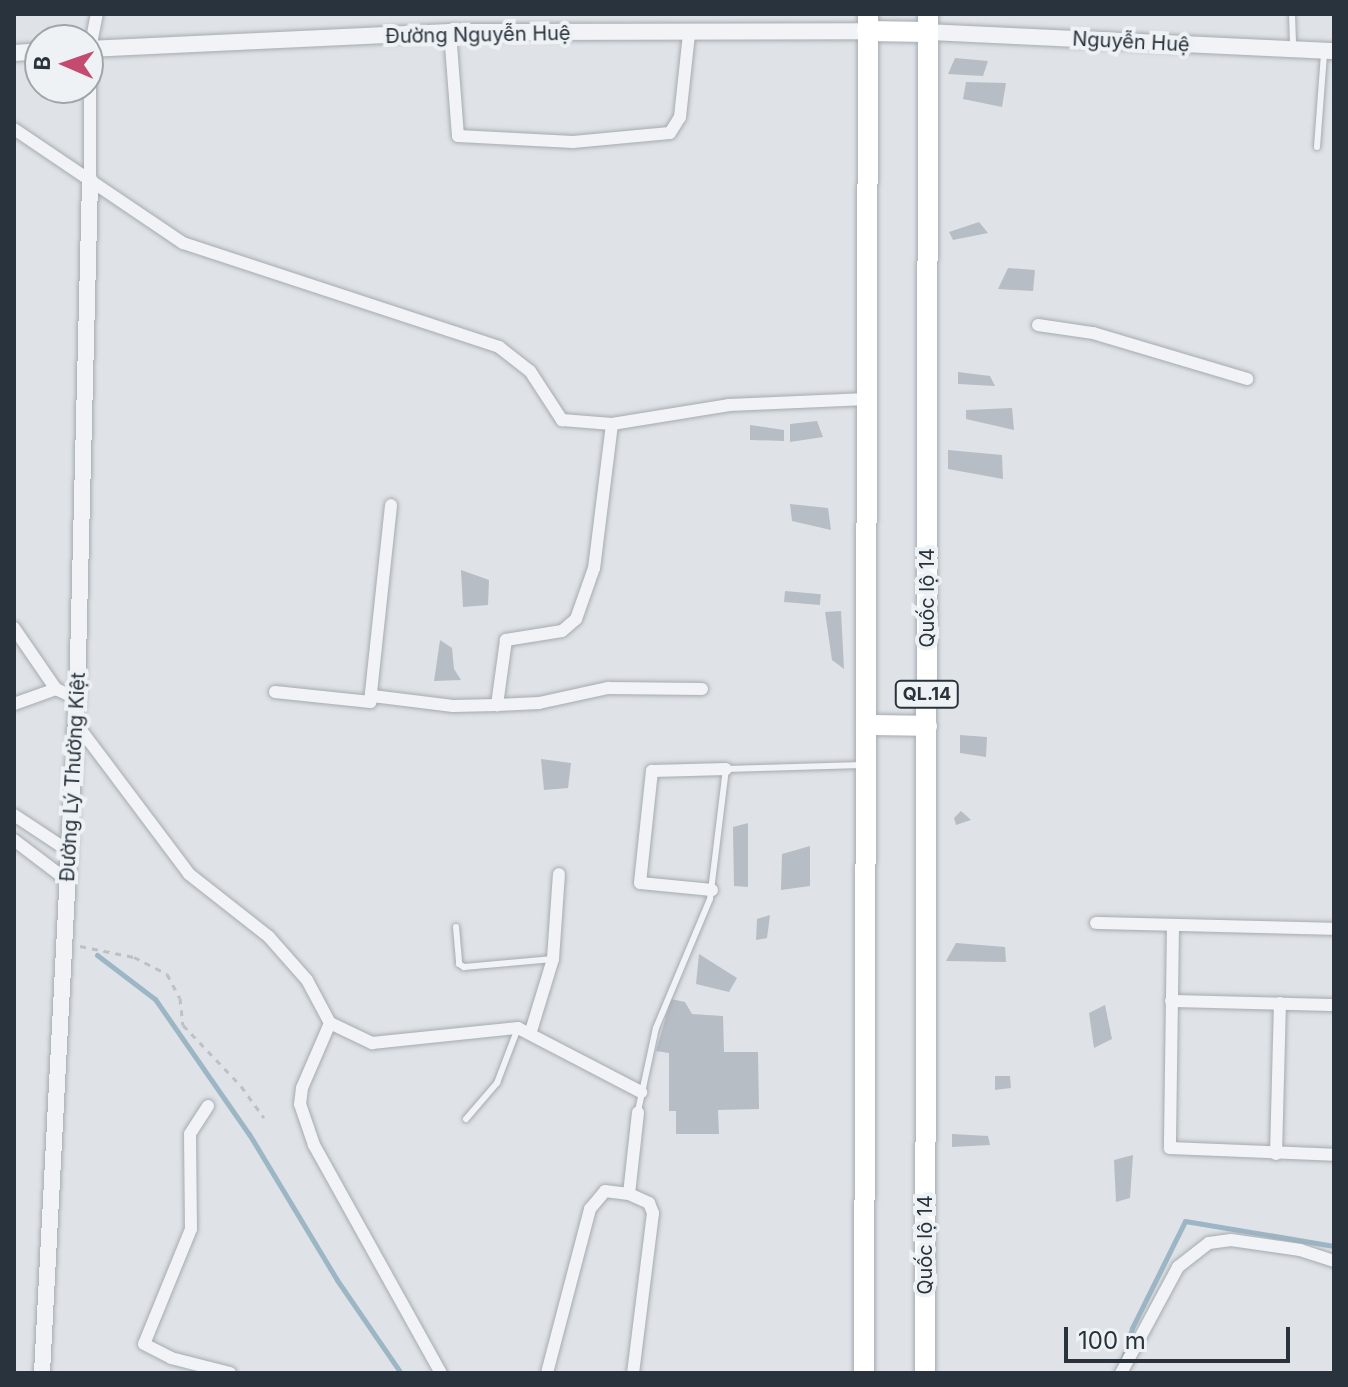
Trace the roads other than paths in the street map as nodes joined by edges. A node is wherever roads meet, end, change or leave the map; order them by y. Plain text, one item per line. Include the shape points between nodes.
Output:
1 (1292, 14) edge
2 (868, 23) edge
3 (928, 23) edge
4 (450, 32) junction
5 (689, 34) junction
6 (104, 48) edge
7 (1293, 49) junction
8 (1329, 50) edge
9 (89, 104) edge
10 (14, 129) edge
11 (1317, 147) dead end
12 (90, 181) junction
13 (1038, 325) dead end
14 (1247, 379) dead end
15 (867, 399) junction
16 (612, 424) junction
17 (391, 505) dead end
18 (14, 628) edge
19 (56, 689) junction
20 (702, 689) dead end
21 (275, 692) dead end
22 (373, 696) junction
23 (77, 699) junction
24 (14, 704) edge
25 (497, 705) junction
26 (75, 722) junction
27 (866, 725) junction
28 (927, 726) junction
29 (866, 765) junction
30 (726, 769) junction
31 (14, 815) edge
32 (14, 840) edge
33 (67, 850) junction
34 (559, 874) dead end
35 (68, 881) junction
36 (712, 890) junction
37 (1096, 923) dead end
38 (1173, 925) junction
39 (456, 927) dead end
40 (1334, 929) edge
41 (553, 959) junction
42 (1171, 1001) junction
43 (1280, 1003) junction
44 (1334, 1005) edge
45 (330, 1023) junction
46 (524, 1029) junction
47 (641, 1092) junction
48 (208, 1106) dead end
49 (638, 1112) joint
50 (466, 1119) dead end
51 (1276, 1154) junction
52 (1334, 1155) edge
53 (629, 1194) junction
54 (1334, 1261) edge
55 (42, 1373) edge
56 (230, 1373) edge
57 (441, 1373) edge
58 (547, 1373) edge
59 (633, 1373) edge
60 (864, 1373) edge
61 (925, 1373) edge
62 (1121, 1373) edge

1 - 7 lane
2 - 3 highway
2 - 5 street, Đường Nguyễn Huệ
2 - 15 highway, QL.14
3 - 7 street, Nguyễn Huệ
3 - 28 highway, Quốc lộ 14 / QL.14
4 - 5 street, Đường Nguyễn Huệ
4 - 5 street via 458,136 573,142 670,133 680,117
4 - 6 street, Đường Nguyễn Huệ
7 - 8 street, Nguyễn Huệ
8 - 11 lane
9 - 12 street
10 - 12 street
12 - 16 street via 183,243 499,347 530,371 562,420
12 - 23 street, Đường Lý Thường Kiệt
13 - 14 street via 1093,333
15 - 16 street via 729,405
15 - 27 highway, QL.14
16 - 25 street via 585,604 562,631 506,640
17 - 22 street
18 - 19 street
19 - 23 street
19 - 24 street
20 - 25 street via 608,688 539,703
21 - 22 street via 367,705
22 - 25 street via 453,706
23 - 26 street, Đường Lý Thường Kiệt
26 - 33 street, Đường Lý Thường Kiệt
26 - 45 street via 189,874 269,937 307,980
27 - 28 highway
27 - 29 highway, QL.14
28 - 61 highway, Quốc lộ 14 / QL.14
29 - 30 lane
29 - 60 highway, QL.14
30 - 36 lane
30 - 36 street via 652,771 640,883
31 - 33 street
32 - 35 street
33 - 35 street, Đường Lý Thường Kiệt
34 - 41 street
35 - 55 street, Đường Lý Thường Kiệt
36 - 47 lane via 656,1028
37 - 38 street
38 - 40 street
38 - 42 street
39 - 41 lane via 459,964 464,967
41 - 46 street
42 - 43 street
42 - 51 street via 1170,1148
43 - 44 street
43 - 51 street
45 - 46 street via 372,1043
45 - 57 street via 300,1104 314,1145
46 - 47 street
46 - 50 lane via 497,1083
47 - 49 lane
48 - 56 street via 190,1134 191,1229 144,1344 171,1358
49 - 53 street
51 - 52 street
53 - 58 street via 605,1191 590,1209
53 - 59 street via 649,1203 653,1213
54 - 62 street via 1231,1240 1209,1243 1178,1267

